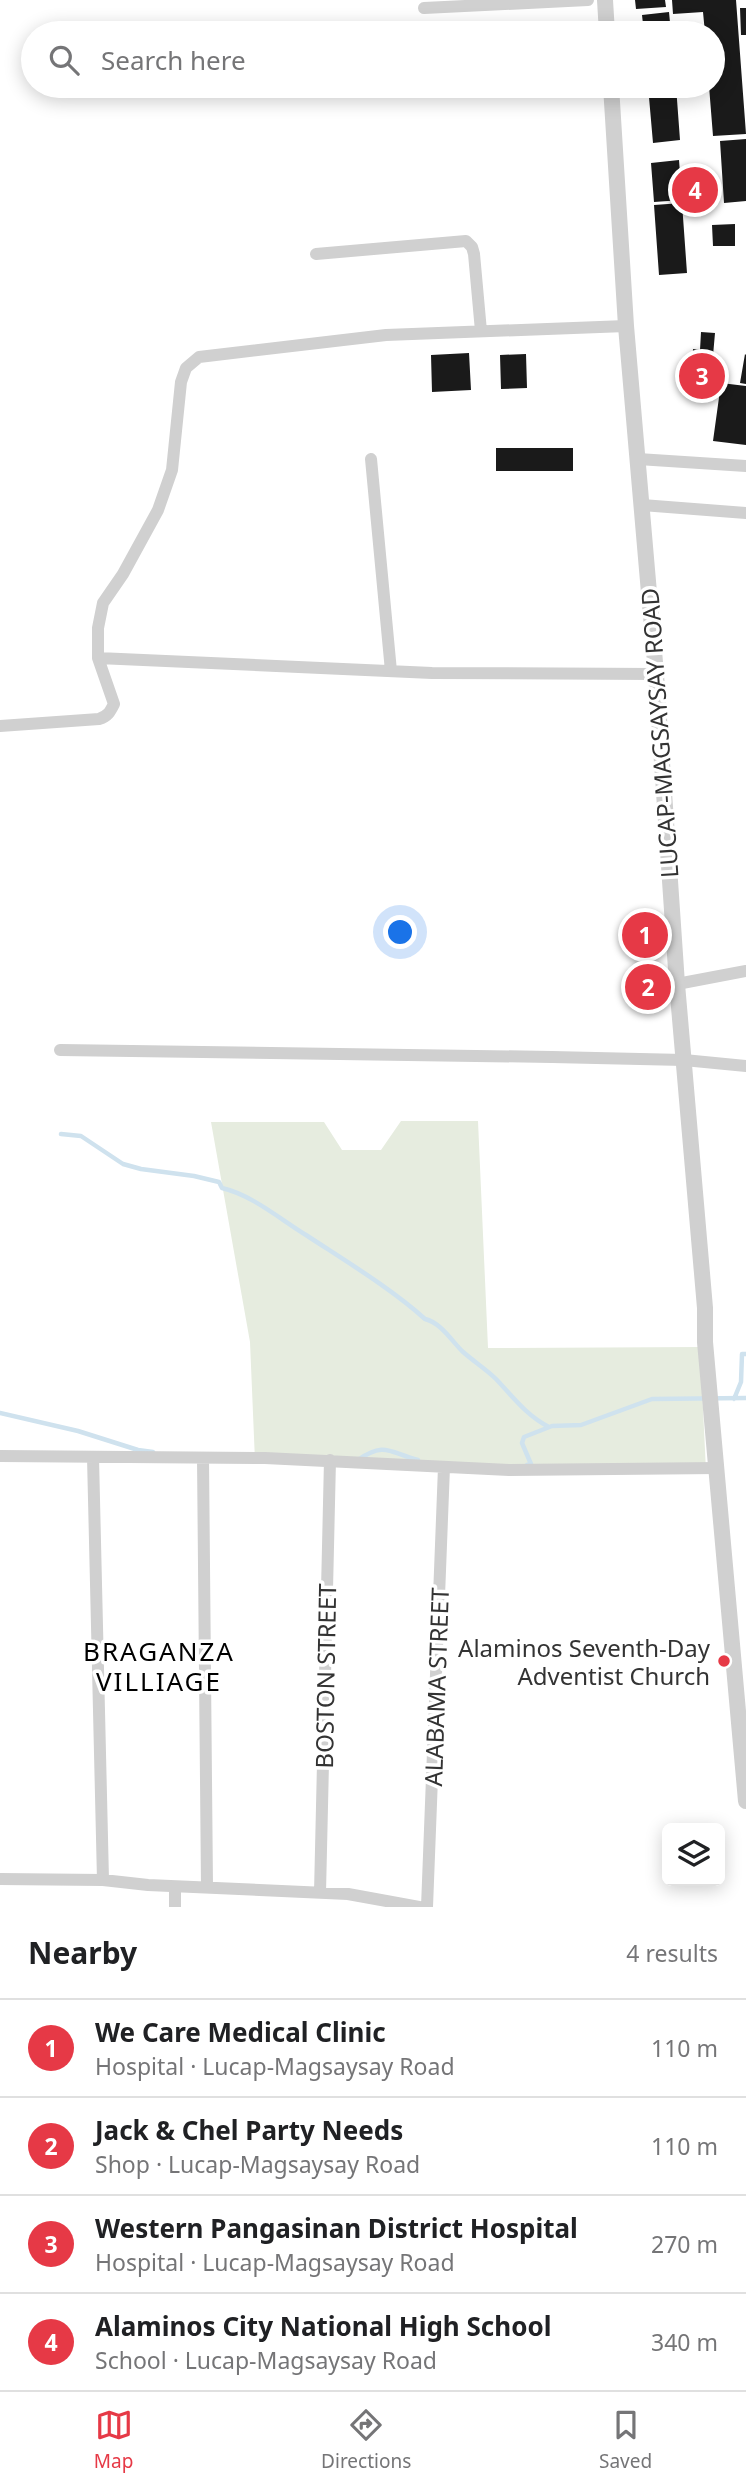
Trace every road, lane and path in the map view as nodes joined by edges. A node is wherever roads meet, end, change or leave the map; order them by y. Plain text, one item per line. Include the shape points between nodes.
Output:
1 (588, 0) edge
2 (605, 0) edge
3 (424, 8) dead end
4 (606, 21) edge
5 (612, 98) edge
6 (316, 254) dead end
7 (626, 326) junction
8 (481, 331) junction
9 (371, 459) dead end
10 (638, 459) junction
11 (746, 466) edge
12 (642, 505) junction
13 (746, 513) edge
14 (98, 658) junction
15 (391, 671) junction
16 (656, 674) junction
17 (0, 726) edge
18 (746, 971) edge
19 (677, 984) junction
20 (60, 1050) dead end
21 (684, 1060) junction
22 (746, 1066) edge
23 (0, 1455) edge
24 (93, 1457) junction
25 (203, 1458) junction
26 (330, 1460) junction
27 (444, 1467) junction
28 (718, 1468) junction
29 (745, 1770) edge
30 (746, 1801) edge
31 (0, 1879) edge
32 (103, 1880) junction
33 (175, 1886) junction
34 (207, 1887) junction
35 (320, 1893) junction
36 (175, 1907) edge
37 (419, 1907) edge
38 (427, 1907) edge

1 - 3 street
2 - 4 street
5 - 7 street, LUCAP-MAGSAYSAY ROAD
6 - 8 street via 466,241 474,254
7 - 8 street
7 - 10 street, LUCAP-MAGSAYSAY ROAD
8 - 14 street via 386,335 199,357 191,363 181,382 172,470 158,510 103,603
9 - 15 street
10 - 11 street
10 - 12 street, LUCAP-MAGSAYSAY ROAD
12 - 13 street
12 - 16 street, LUCAP-MAGSAYSAY ROAD
14 - 15 street
14 - 17 street via 114,704 106,717
15 - 16 street
16 - 19 street, LUCAP-MAGSAYSAY ROAD
18 - 19 street
19 - 21 street, LUCAP-MAGSAYSAY ROAD
20 - 21 street
21 - 22 street
21 - 28 street, LUCAP-MAGSAYSAY ROAD
23 - 24 street
24 - 25 street
24 - 32 street
25 - 26 street
25 - 34 street
26 - 27 street
26 - 35 street, BOSTON STREET
27 - 28 street
27 - 38 street, ALABAMA STREET
28 - 29 street, LUCAP-MAGSAYSAY ROAD
29 - 30 street, LUCAP-MAGSAYSAY ROAD
31 - 32 street
32 - 33 street
33 - 34 street
33 - 36 street
34 - 35 street
35 - 37 street

